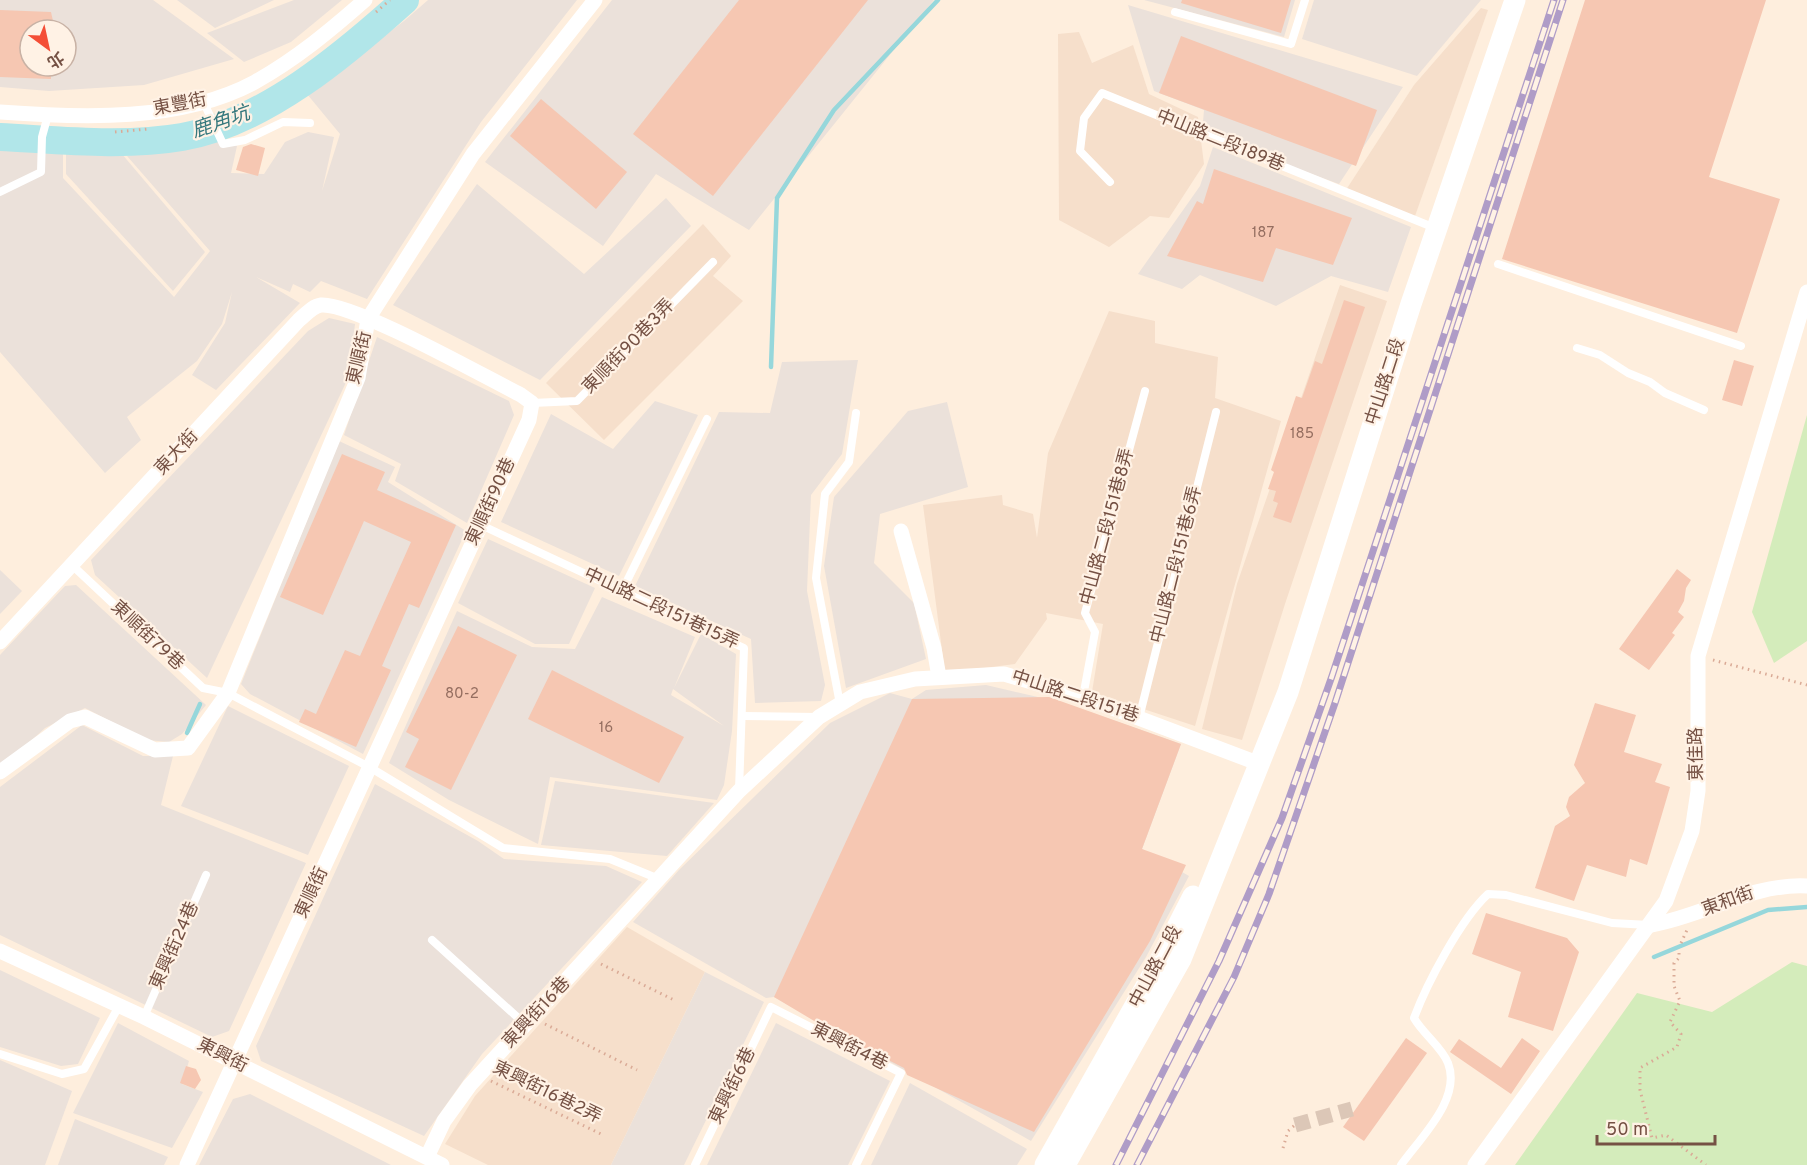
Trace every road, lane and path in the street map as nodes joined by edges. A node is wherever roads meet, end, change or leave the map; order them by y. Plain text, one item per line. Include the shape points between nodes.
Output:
1 (365, 0) edge
2 (595, 0) edge
3 (1305, 0) edge
4 (1515, 0) edge
5 (1175, 12) dead end
6 (204, 103) junction
7 (0, 112) edge
8 (48, 115) junction
9 (310, 123) dead end
10 (1110, 182) dead end
11 (0, 192) edge
12 (1437, 229) junction
13 (713, 262) dead end
14 (1498, 264) dead end
15 (1807, 292) edge
16 (368, 319) junction
17 (1741, 346) dead end
18 (1577, 348) dead end
19 (1144, 391) dead end
20 (532, 403) junction
21 (1704, 410) dead end
22 (856, 412) dead end
23 (1216, 412) dead end
24 (707, 419) dead end
25 (481, 525) junction
26 (901, 531) dead end
27 (73, 566) junction
28 (622, 591) junction
29 (0, 642) edge
30 (1698, 656) junction
31 (939, 677) junction
32 (1807, 685) edge
33 (228, 693) junction
34 (1083, 697) junction
35 (840, 704) junction
36 (742, 716) junction
37 (819, 717) junction
38 (1139, 718) junction
39 (1260, 764) junction
40 (370, 768) junction
41 (0, 772) edge
42 (739, 790) junction
43 (206, 875) dead end
44 (659, 879) junction
45 (1807, 886) edge
46 (1651, 925) junction
47 (432, 940) dead end
48 (0, 951) edge
49 (1679, 953) dead end
50 (588, 958) junction
51 (674, 1000) dead end
52 (119, 1006) junction
53 (771, 1007) joint
54 (144, 1017) junction
55 (529, 1021) junction
56 (0, 1054) edge
57 (233, 1062) junction
58 (637, 1070) dead end
59 (479, 1075) junction
60 (1295, 1125) dead end
61 (603, 1135) dead end
62 (1283, 1148) dead end
63 (427, 1157) junction
64 (187, 1165) edge
65 (442, 1165) edge
66 (695, 1165) edge
67 (856, 1165) edge
68 (1045, 1165) edge
69 (1065, 1165) edge
70 (1401, 1165) edge
71 (1474, 1165) edge
72 (1706, 1165) edge

1 - 6 street, 東豐街 via 317,41 255,82
2 - 16 street, 東順街 via 472,154
3 - 5 lane via 1291,44
4 - 12 main road, 中山路二段
6 - 8 street, 東豐街 via 121,116
6 - 9 lane via 223,144 245,140 283,122
7 - 8 street, 東豐街
8 - 11 lane via 42,137 41,172
10 - 12 lane, 中山路二段189巷 via 1080,150 1084,118 1102,93
12 - 39 main road, 中山路二段 via 1288,692
13 - 20 lane, 東順街90巷3弄 via 577,401
14 - 17 lane
15 - 30 street, 東佳路
16 - 20 street
16 - 27 street, 東大街 via 332,305 317,305 299,320
16 - 33 street, 東順街 via 358,378
18 - 21 lane via 1600,355 1665,393
19 - 34 lane, 中山路二段151巷8弄 via 1085,613 1095,632
20 - 25 street, 東順街90巷 via 529,420
22 - 35 lane via 849,462 825,494 816,578
23 - 38 lane, 中山路二段151巷6弄
24 - 28 lane
25 - 28 lane, 中山路二段151巷15弄
25 - 40 street, 東順街90巷
26 - 31 street
27 - 29 street, 東大街
27 - 33 lane, 東順街79巷 via 203,688
28 - 36 lane, 中山路二段151巷15弄 via 744,648
30 - 32 path
30 - 46 street, 東佳路 via 1698,791 1692,831 1666,901
31 - 34 street, 中山路二段151巷 via 1004,674
31 - 35 street, 中山路二段151巷 via 861,692
33 - 40 lane
33 - 41 street, 東順街 via 188,748 155,750 85,717 70,721
34 - 38 street, 中山路二段151巷
35 - 37 street, 中山路二段151巷
36 - 37 lane
36 - 42 lane, 中山路二段151巷15弄
37 - 42 street, 中山路二段151巷
38 - 39 street, 中山路二段151巷
39 - 68 main road, 中山路二段 via 1154,972
39 - 69 main road, 中山路二段 via 1180,959
40 - 44 lane via 503,848 610,859
40 - 57 street, 東順街
42 - 44 street, 東興街16巷
43 - 54 lane, 東興街24巷
44 - 50 street, 東興街16巷
45 - 46 street, 東和街 via 1762,889 1681,920
46 - 70 lane via 1612,923 1506,895 1488,894 1476,906 1422,996 1414,1018 1448,1062 1451,1084 1444,1105
46 - 71 street, 東佳路
47 - 55 lane
48 - 52 street, 東興街
49 - 72 path via 1674,963 1674,986 1680,1000 1670,1022 1681,1034 1677,1047 1640,1068 1640,1090 1652,1138 1666,1135
50 - 51 path
50 - 55 street, 東興街16巷
52 - 54 street, 東興街
52 - 56 lane via 84,1069 62,1074
53 - 66 lane, 東興街6巷
53 - 67 lane, 東興街4巷 via 901,1072
54 - 57 street, 東興街
55 - 58 path
55 - 59 street, 東興街16巷
57 - 63 street, 東興街
57 - 64 street, 東順街
59 - 61 path, 東興街16巷2弄
59 - 63 street, 東興街16巷 via 444,1121
60 - 62 path via 1288,1131
63 - 65 street, 東興街

